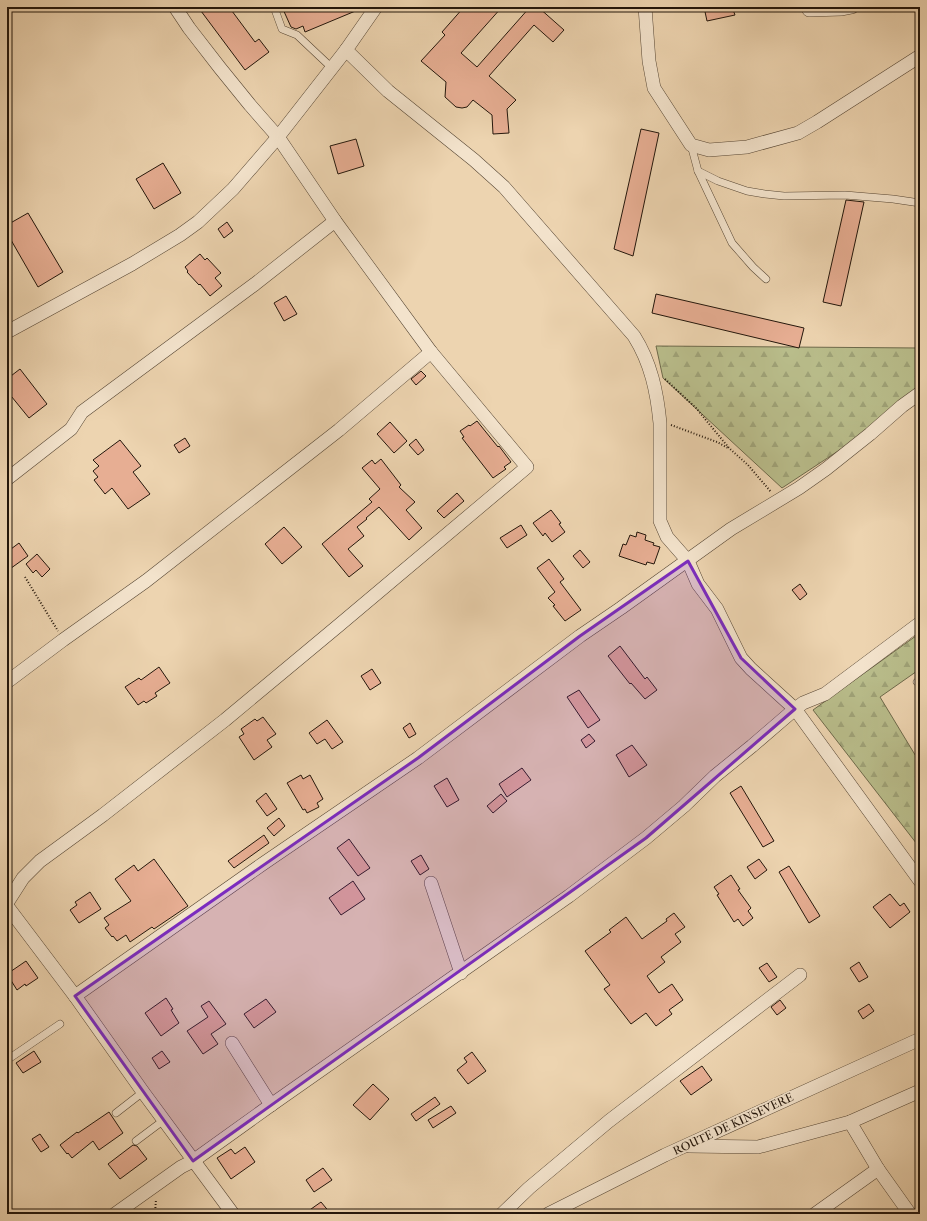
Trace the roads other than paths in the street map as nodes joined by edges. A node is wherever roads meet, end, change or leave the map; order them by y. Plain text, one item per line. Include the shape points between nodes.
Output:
1 (175, 7) edge
2 (274, 7) edge
3 (376, 7) edge
4 (645, 7) edge
5 (852, 7) edge
6 (809, 10) dead end
7 (346, 50) junction
8 (920, 56) edge
9 (332, 68) junction
10 (278, 137) junction
11 (691, 145) junction
12 (698, 171) junction
13 (920, 203) edge
14 (335, 221) junction
15 (766, 279) dead end
16 (7, 332) edge
17 (430, 352) junction
18 (920, 393) edge
19 (7, 479) edge
20 (688, 561) junction
21 (920, 623) edge
22 (8, 681) edge
23 (795, 708) junction
24 (920, 881) edge
25 (432, 883) dead end
26 (8, 898) edge
27 (461, 972) junction
28 (800, 975) dead end
29 (75, 996) junction
30 (60, 1024) dead end
31 (920, 1038) edge
32 (232, 1043) dead end
33 (7, 1060) edge
34 (920, 1091) edge
35 (143, 1092) junction
36 (271, 1105) junction
37 (116, 1113) dead end
38 (164, 1120) junction
39 (850, 1122) junction
40 (136, 1141) dead end
41 (685, 1146) junction
42 (194, 1161) junction
43 (878, 1169) junction
44 (115, 1214) edge
45 (233, 1214) edge
46 (502, 1214) edge
47 (548, 1214) edge
48 (814, 1214) edge
49 (910, 1214) edge

1 - 10 street via 220,68
2 - 9 lane via 282,29 296,35
3 - 7 street
4 - 11 street via 654,88
5 - 6 street
7 - 9 street
7 - 20 street via 388,91 474,160 510,193 640,344 655,387 660,423 660,521 667,536
8 - 11 street via 798,134 747,146 709,150
9 - 10 street
10 - 14 street
10 - 16 street via 233,189 180,235
11 - 12 lane
12 - 13 lane via 747,191 765,194 845,195
12 - 15 lane via 732,243
14 - 17 street
14 - 19 street via 255,284 82,412 71,429
17 - 22 street via 339,430 190,547
17 - 26 street via 527,467 225,720 40,861
18 - 20 street via 826,469 731,529
20 - 23 street via 698,584 720,614 741,658
20 - 29 street via 580,636 418,758 257,867
21 - 23 street via 826,694
23 - 24 street
23 - 27 street via 646,838 570,896
25 - 27 street
26 - 29 street
27 - 36 street
28 - 46 street via 609,1121
29 - 35 street
30 - 33 lane
31 - 41 street, ROUTE DE KINSEVERE
32 - 36 street
34 - 39 street
35 - 37 lane
35 - 38 street
36 - 42 street
38 - 40 lane
38 - 42 street
39 - 41 street via 758,1147
39 - 43 street
41 - 47 street, ROUTE DE KINSEVERE
42 - 44 street via 181,1167
42 - 45 street
43 - 48 street
43 - 49 street

